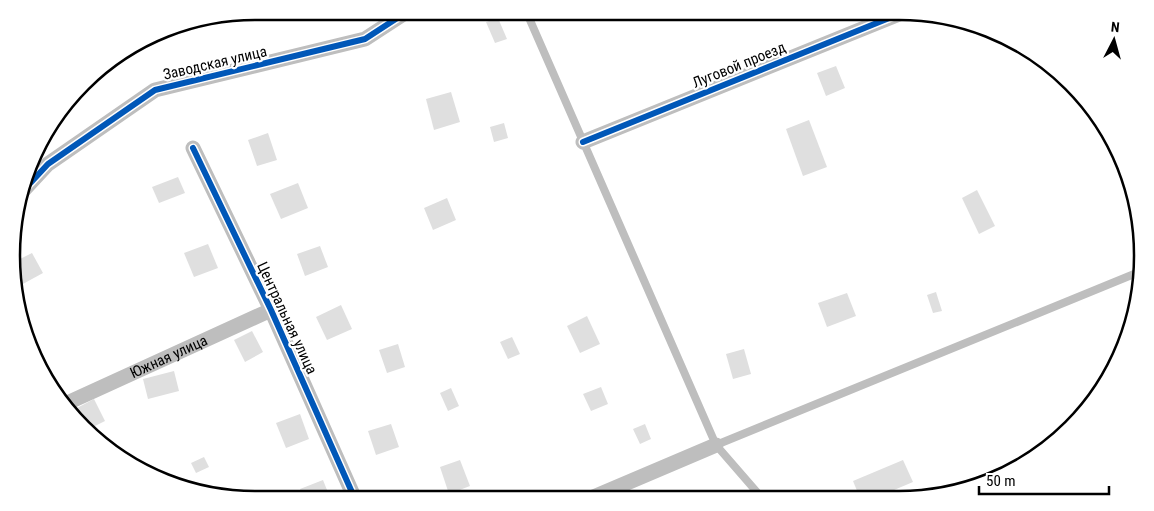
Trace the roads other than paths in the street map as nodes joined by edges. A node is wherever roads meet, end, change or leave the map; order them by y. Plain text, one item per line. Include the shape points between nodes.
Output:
1 (394, 20) edge
2 (530, 20) edge
3 (884, 20) edge
4 (583, 142) junction
5 (193, 148) dead end
6 (32, 182) edge
7 (1133, 275) edge
8 (271, 310) junction
9 (71, 401) edge
10 (716, 445) junction
11 (351, 491) edge
12 (609, 491) edge
13 (756, 491) edge

1 - 6 street, Заводская улица via 365,39 155,90 48,164
2 - 4 lane
3 - 4 street, Луговой проезд
4 - 10 lane
5 - 8 street, Центральная улица
7 - 10 lane
8 - 9 street, Южная улица
8 - 11 street, Центральная улица
10 - 12 street
10 - 13 lane

